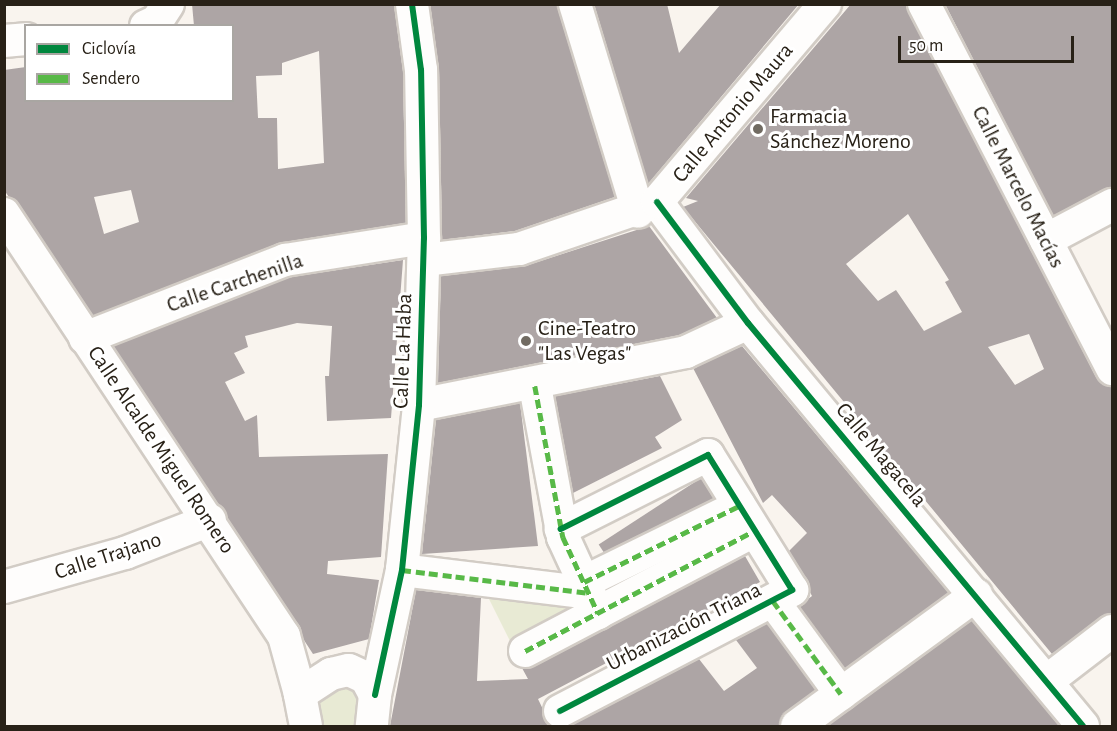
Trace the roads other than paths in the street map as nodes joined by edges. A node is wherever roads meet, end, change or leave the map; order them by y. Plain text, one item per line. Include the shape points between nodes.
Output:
1 (168, 4) edge
2 (412, 4) edge
3 (575, 4) edge
4 (825, 4) edge
5 (924, 4) edge
6 (150, 24) edge
7 (24, 39) edge
8 (4, 41) edge
9 (1113, 205) edge
10 (647, 207) junction
11 (4, 214) edge
12 (1046, 240) junction
13 (424, 249) junction
14 (748, 323) junction
15 (85, 338) junction
16 (1113, 369) edge
17 (535, 386) junction
18 (419, 405) junction
19 (746, 519) junction
20 (210, 520) junction
21 (561, 529) junction
22 (402, 570) junction
23 (4, 587) edge
24 (975, 595) junction
25 (591, 596) junction
26 (772, 601) junction
27 (1113, 631) edge
28 (525, 651) dead end
29 (1047, 681) junction
30 (300, 694) junction
31 (841, 694) junction
32 (375, 695) junction
33 (560, 711) dead end
34 (306, 726) edge
35 (372, 726) edge
36 (796, 726) edge
37 (1083, 726) edge

1 - 6 street
2 - 13 street, Calle La Haba via 421,70
3 - 10 street, Calle Magacela
4 - 10 street, Calle Antonio Maura
5 - 12 street, Calle Marcelo Macías
7 - 8 street
9 - 12 street
10 - 13 street via 519,249
10 - 14 street, Calle Magacela
11 - 15 street, Calle Alcalde Miguel Romero
12 - 16 street, Calle Marcelo Macías
13 - 15 street, Calle Carchenilla via 285,260
13 - 18 street, Calle La Haba
14 - 17 street via 686,352
14 - 24 street, Calle Magacela
15 - 20 street, Calle Alcalde Miguel Romero
17 - 18 street
17 - 21 street
18 - 22 street, Calle La Haba
19 - 21 street, Urbanización Triana via 708,455
19 - 25 street
19 - 26 street, Urbanización Triana via 792,590
20 - 23 street, Calle Trajano via 125,553
20 - 30 street, Calle Alcalde Miguel Romero via 284,636
21 - 25 street
22 - 25 street
22 - 32 street, Calle La Haba
24 - 29 street, Calle Magacela
24 - 31 street
25 - 28 street
26 - 31 street
26 - 33 street, Urbanización Triana
27 - 29 street
29 - 37 street, Calle Magacela
30 - 32 street via 331,674 349,670 366,678
30 - 34 street, Calle Alcalde Miguel Romero
31 - 36 street
32 - 35 street, Calle La Haba

